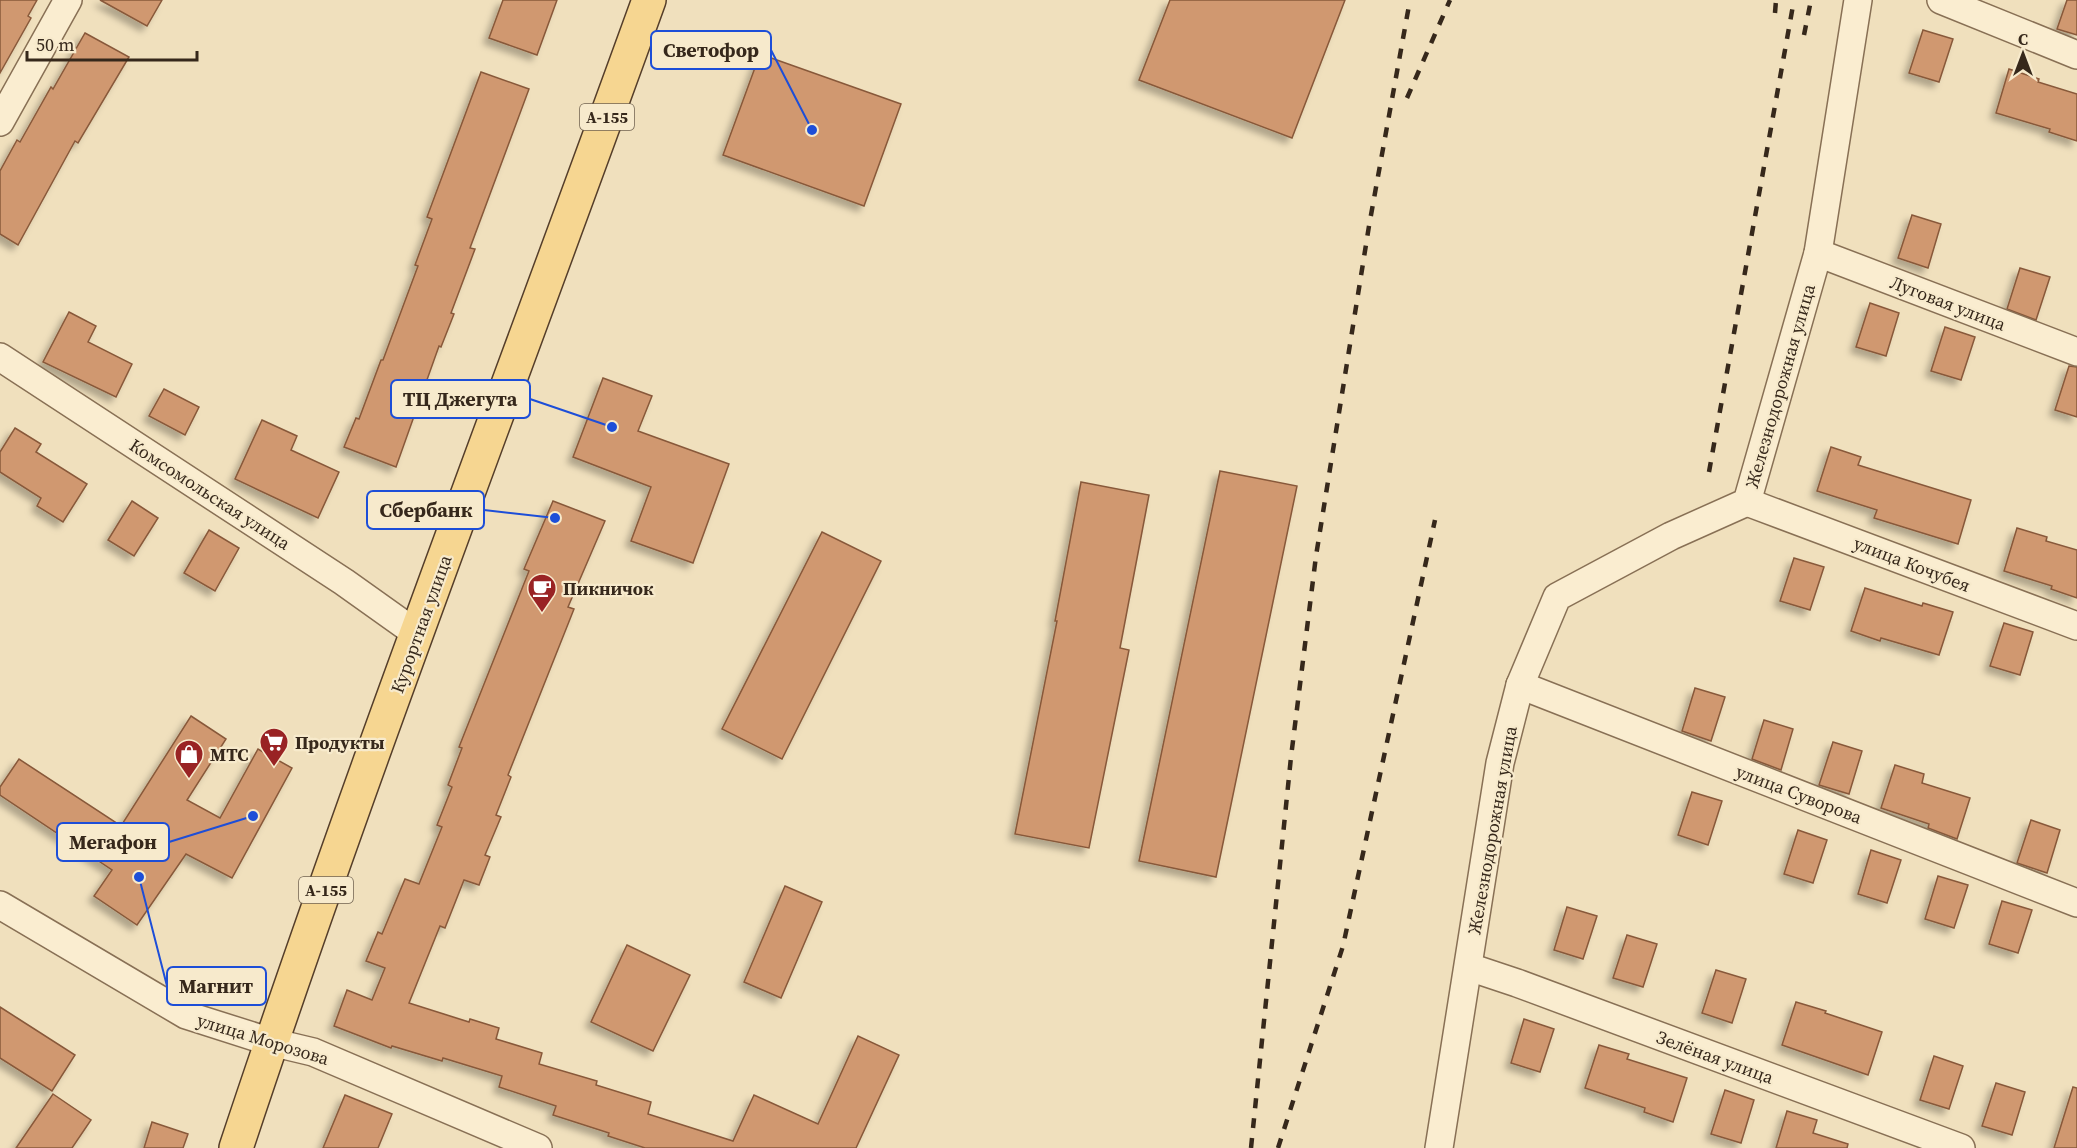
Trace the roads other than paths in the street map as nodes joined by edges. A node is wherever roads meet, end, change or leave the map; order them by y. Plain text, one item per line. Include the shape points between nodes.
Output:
1 (68, 0) edge
2 (649, 0) edge
3 (1858, 0) edge
4 (1941, 0) edge
5 (2077, 55) edge
6 (0, 122) edge
7 (1818, 253) junction
8 (2077, 352) edge
9 (0, 357) edge
10 (1747, 502) junction
11 (2077, 626) edge
12 (417, 633) junction
13 (1520, 684) junction
14 (2077, 903) edge
15 (0, 905) edge
16 (1469, 967) junction
17 (272, 1042) junction
18 (236, 1148) edge
19 (538, 1148) edge
20 (1439, 1148) edge
21 (1961, 1148) edge

1 - 6 street
2 - 12 main road, Курортная улица / А-155
3 - 7 street, Железнодорожная улица
4 - 5 street
7 - 8 street, Луговая улица
7 - 10 street, Железнодорожная улица
9 - 12 street, Комсомольская улица
10 - 11 street, улица Кочубея
10 - 13 street, Железнодорожная улица via 1671,536 1557,597
12 - 17 main road, Курортная улица / А-155
13 - 14 street, улица Суворова
13 - 16 street, Железнодорожная улица via 1500,763
15 - 17 street, улица Морозова via 186,1015
16 - 20 street, Железнодорожная улица
16 - 21 street, Зелёная улица
17 - 18 main road, Курортная улица / А-155
17 - 19 street, улица Морозова via 313,1052

